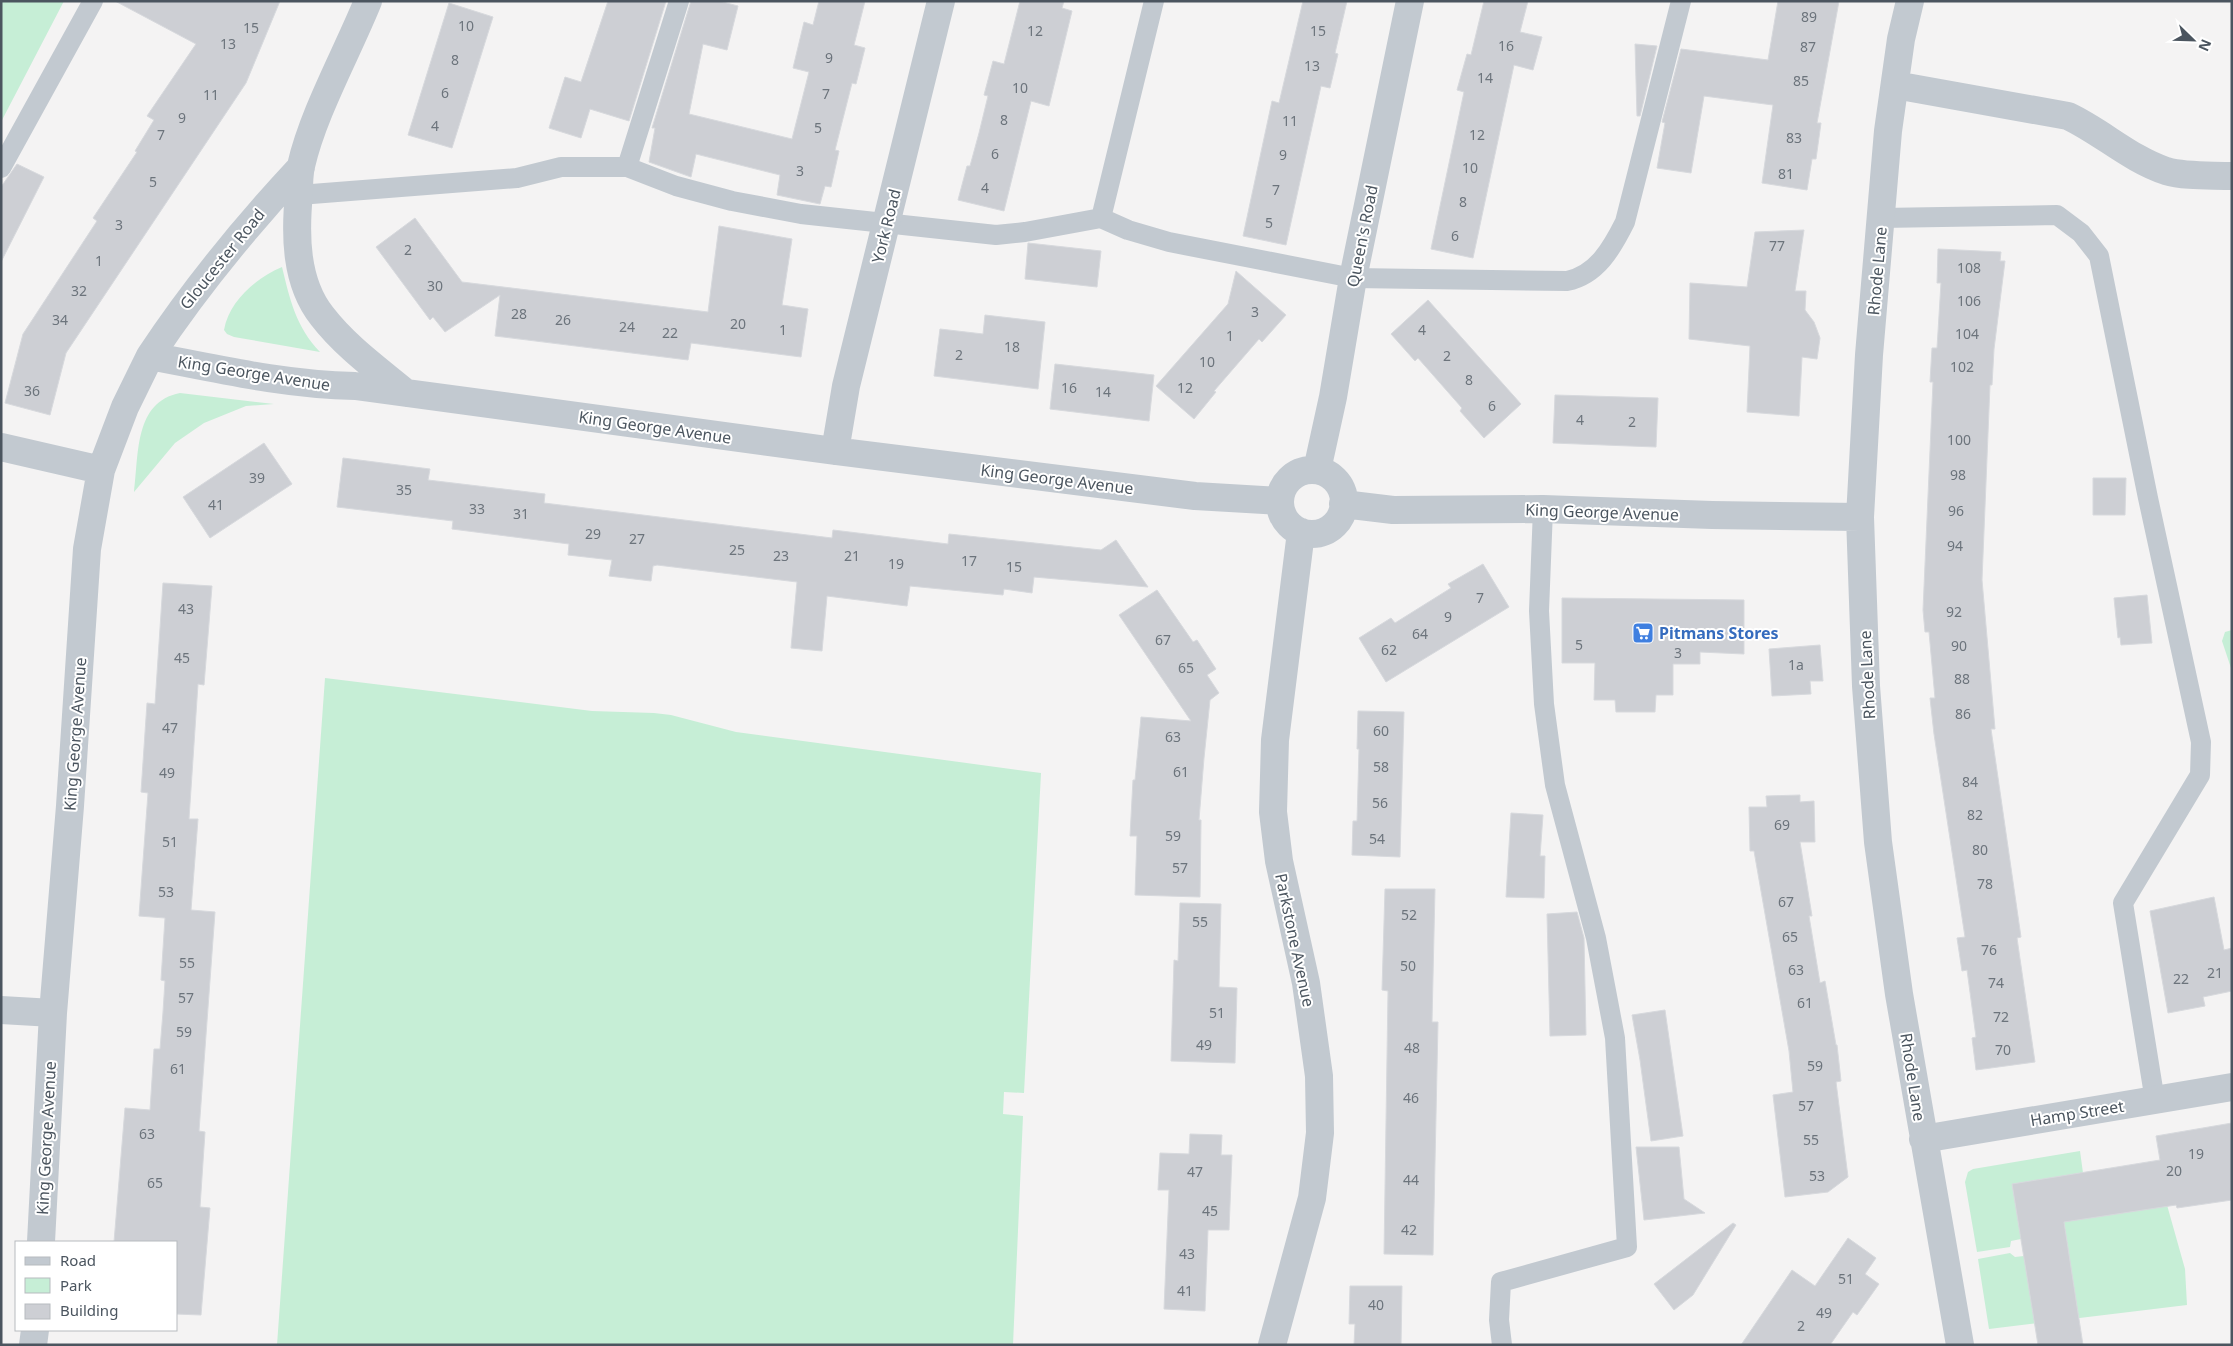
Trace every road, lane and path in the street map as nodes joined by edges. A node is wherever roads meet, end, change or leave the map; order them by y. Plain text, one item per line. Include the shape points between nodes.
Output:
1 (93, 1) edge
2 (368, 1) edge
3 (679, 1) edge
4 (941, 1) edge
5 (1154, 1) edge
6 (1410, 1) edge
7 (1681, 1) edge
8 (1910, 1) edge
9 (1895, 85) junction
10 (301, 167) junction
11 (627, 167) junction
12 (1, 168) edge
13 (2232, 176) edge
14 (299, 195) junction
15 (1101, 218) junction
16 (1881, 218) junction
17 (886, 223) junction
18 (1353, 278) junction
19 (150, 356) junction
20 (406, 393) junction
21 (1, 447) edge
22 (835, 451) junction
23 (101, 470) junction
24 (1317, 470) junction
25 (1280, 501) junction
26 (1343, 504) junction
27 (1543, 509) junction
28 (1860, 517) junction
29 (1301, 532) junction
30 (1, 1010) edge
31 (53, 1013) junction
32 (2232, 1087) edge
33 (2155, 1101) junction
34 (1923, 1139) junction
35 (40, 1241) edge
36 (34, 1331) edge
37 (34, 1345) edge
38 (1272, 1345) edge
39 (1502, 1345) edge
40 (1960, 1345) edge

1 - 12 lane
2 - 10 street, Gloucester Road via 317,118
3 - 11 lane
4 - 17 street, York Road
5 - 15 lane
6 - 18 street, Queen's Road
7 - 18 lane via 1625,222 1613,246 1590,272 1567,281
8 - 9 street, Rhode Lane
9 - 13 street via 2068,116 2088,125 2136,157 2167,171
9 - 16 street, Rhode Lane
10 - 14 street, Gloucester Road
10 - 19 street, Gloucester Road via 258,213 209,274
11 - 14 lane via 561,167 517,178
11 - 17 lane via 676,186 732,201 801,214
14 - 20 street, Gloucester Road via 299,262 321,315 340,337
15 - 17 lane via 996,235
15 - 18 lane via 1169,242
16 - 28 street, Rhode Lane
16 - 33 lane via 2057,215 2081,233 2099,256 2201,742 2200,775 2123,903
17 - 22 street, York Road via 846,386
18 - 24 street, Queen's Road
19 - 20 street, King George Avenue via 268,378
19 - 23 street, King George Avenue
20 - 22 street, King George Avenue
21 - 23 street
22 - 25 street, King George Avenue via 1195,496
23 - 31 street, King George Avenue via 87,549
24 - 25 street via 1306,470 1287,481
24 - 26 street via 1334,478 1343,494
25 - 29 street via 1285,520
26 - 27 street, King George Avenue via 1393,510
26 - 29 street via 1341,514 1329,528 1320,533
27 - 28 street, King George Avenue via 1712,516
27 - 39 lane via 1539,611 1544,704 1555,785 1596,938 1615,1038 1627,1247 1501,1282 1499,1320
28 - 34 street, Rhode Lane via 1866,686 1878,842
29 - 38 street, Parkstone Avenue via 1275,740 1273,812 1279,861 1306,983 1319,1076 1320,1133 1312,1198
30 - 31 street
31 - 35 street, King George Avenue
32 - 33 street, Hamp Street
33 - 34 street, Hamp Street
34 - 40 street, Rhode Lane
36 - 37 street

